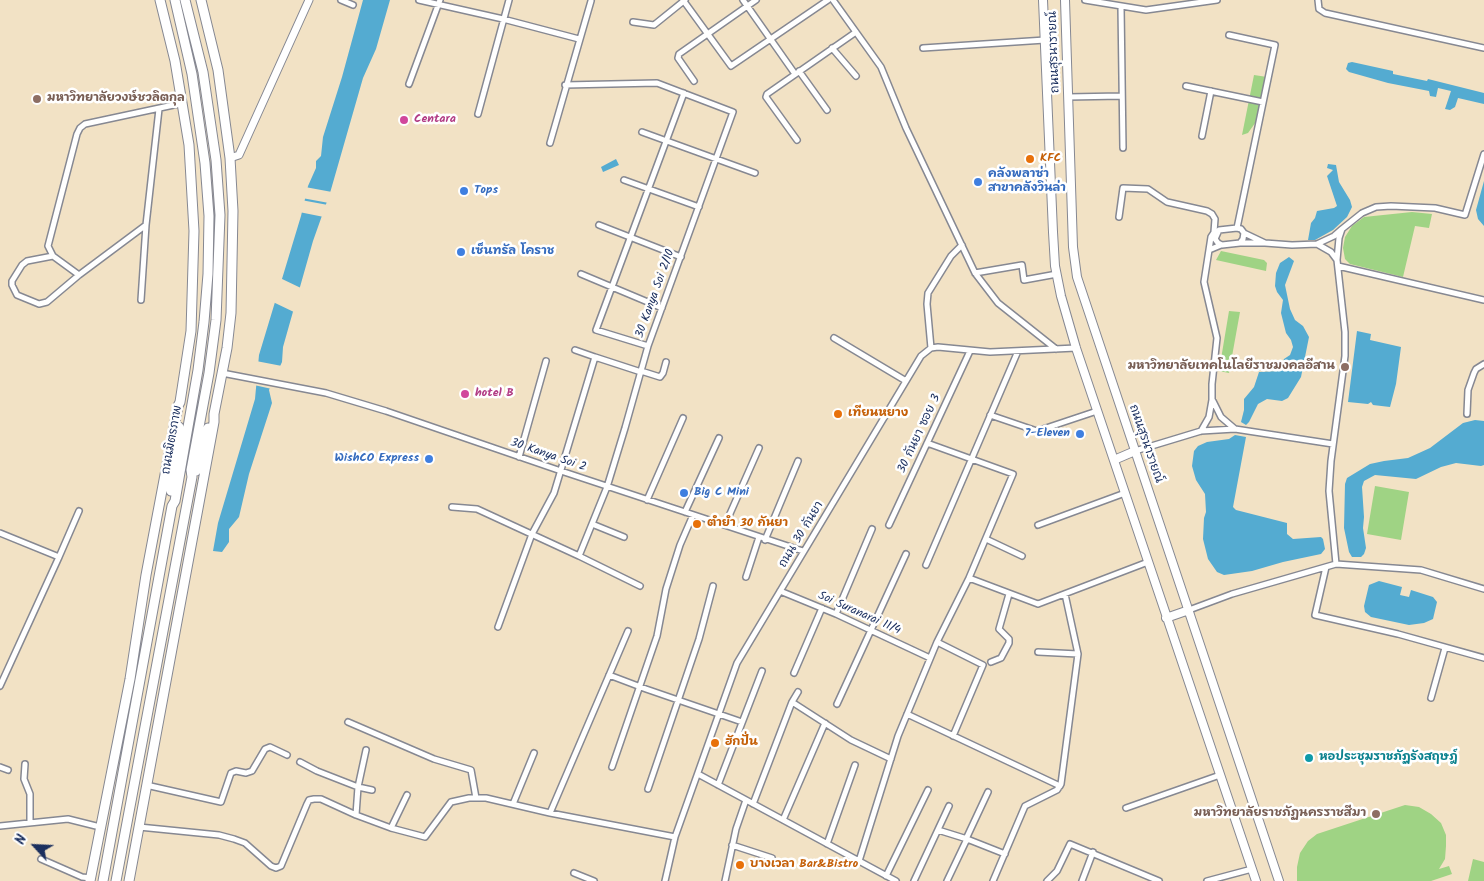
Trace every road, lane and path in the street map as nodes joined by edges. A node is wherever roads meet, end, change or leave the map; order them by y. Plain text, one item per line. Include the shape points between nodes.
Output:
1 (160, 0) edge
2 (175, 0) edge
3 (185, 0) edge
4 (201, 0) edge
5 (309, 0) edge
6 (341, 0) edge
7 (419, 0) edge
8 (509, 0) edge
9 (684, 0) edge
10 (743, 0) edge
11 (756, 0) edge
12 (828, 0) edge
13 (832, 0) edge
14 (1043, 0) edge
15 (1065, 0) edge
16 (1085, 0) edge
17 (1217, 0) edge
18 (1318, 0) edge
19 (590, 1) edge
20 (439, 2) edge
21 (1180, 3) edge
22 (353, 6) dead end
23 (747, 6) junction
24 (1121, 7) junction
25 (503, 19) junction
26 (633, 22) dead end
27 (856, 32) junction
28 (707, 34) junction
29 (1229, 35) dead end
30 (579, 40) junction
31 (770, 40) junction
32 (1044, 40) junction
33 (832, 48) junction
34 (923, 48) dead end
35 (1484, 48) edge
36 (797, 72) junction
37 (856, 76) dead end
38 (694, 81) dead end
39 (409, 84) dead end
40 (566, 85) junction
41 (1186, 86) dead end
42 (1211, 91) junction
43 (684, 93) junction
44 (1068, 96) junction
45 (1121, 96) junction
46 (1263, 102) junction
47 (183, 103) junction
48 (159, 109) junction
49 (827, 110) dead end
50 (478, 114) dead end
51 (642, 132) dead end
52 (1202, 136) dead end
53 (797, 140) dead end
54 (666, 141) junction
55 (550, 143) dead end
56 (1123, 148) dead end
57 (1484, 155) edge
58 (230, 158) junction
59 (716, 159) junction
60 (755, 173) dead end
61 (624, 180) dead end
62 (648, 189) junction
63 (699, 207) junction
64 (1119, 217) dead end
65 (146, 225) junction
66 (599, 225) dead end
67 (1237, 228) junction
68 (1342, 230) junction
69 (1217, 231) junction
70 (1244, 233) junction
71 (630, 237) junction
72 (1240, 243) junction
73 (1265, 243) junction
74 (1317, 244) junction
75 (962, 245) junction
76 (1222, 245) junction
77 (1209, 250) junction
78 (53, 256) junction
79 (681, 257) junction
80 (1338, 263) junction
81 (975, 273) junction
82 (581, 274) dead end
83 (1057, 274) junction
84 (79, 276) junction
85 (612, 287) junction
86 (141, 300) dead end
87 (1484, 300) edge
88 (662, 308) junction
89 (834, 338) dead end
90 (648, 346) junction
91 (931, 348) junction
92 (1076, 348) junction
93 (1056, 349) junction
94 (575, 350) dead end
95 (970, 351) junction
96 (1018, 351) junction
97 (595, 357) junction
98 (546, 361) dead end
99 (666, 362) dead end
100 (1484, 364) edge
101 (641, 372) junction
102 (222, 373) junction
103 (906, 381) junction
104 (1212, 400) junction
105 (180, 402) junction
106 (1097, 411) junction
107 (214, 414) junction
108 (1467, 414) dead end
109 (990, 415) junction
110 (683, 418) dead end
111 (1235, 429) junction
112 (1201, 431) junction
113 (720, 438) dead end
114 (927, 443) junction
115 (1333, 444) junction
116 (760, 448) dead end
117 (1135, 451) junction
118 (519, 457) junction
119 (972, 458) junction
120 (1114, 460) junction
121 (798, 461) dead end
122 (561, 472) junction
123 (192, 477) junction
124 (607, 487) junction
125 (1125, 494) junction
126 (647, 500) junction
127 (172, 506) junction
128 (452, 507) dead end
129 (80, 511) dead end
130 (685, 512) junction
131 (693, 515) junction
132 (592, 524) junction
133 (725, 525) junction
134 (889, 525) dead end
135 (1038, 525) dead end
136 (872, 529) dead end
137 (0, 533) edge
138 (532, 534) junction
139 (624, 536) dead end
140 (762, 539) junction
141 (986, 539) junction
142 (803, 551) junction
143 (906, 554) dead end
144 (579, 556) junction
145 (1022, 556) dead end
146 (59, 557) junction
147 (1148, 562) junction
148 (1336, 564) junction
149 (926, 565) dead end
150 (1326, 567) junction
151 (746, 577) dead end
152 (969, 578) junction
153 (640, 586) dead end
154 (713, 586) dead end
155 (1484, 589) edge
156 (780, 590) junction
157 (1009, 594) junction
158 (1064, 594) junction
159 (822, 608) junction
160 (1189, 610) junction
161 (836, 614) junction
162 (1166, 618) junction
163 (498, 627) dead end
164 (870, 629) junction
165 (628, 631) dead end
166 (937, 642) junction
167 (1445, 648) junction
168 (1038, 652) dead end
169 (1078, 654) junction
170 (930, 658) junction
171 (1484, 658) edge
172 (991, 662) dead end
173 (762, 671) dead end
174 (794, 673) dead end
175 (609, 675) junction
176 (0, 686) edge
177 (640, 687) junction
178 (798, 692) dead end
179 (1431, 698) dead end
180 (678, 700) junction
181 (792, 702) junction
182 (837, 704) dead end
183 (134, 711) junction
184 (719, 713) junction
185 (148, 714) junction
186 (907, 714) junction
187 (348, 722) dead end
188 (742, 722) junction
189 (826, 724) junction
190 (953, 736) junction
191 (366, 750) dead end
192 (534, 754) dead end
193 (287, 755) dead end
194 (891, 760) junction
195 (114, 762) junction
196 (300, 762) dead end
197 (25, 764) dead end
198 (149, 765) junction
199 (855, 765) dead end
200 (0, 767) edge
201 (612, 767) dead end
202 (8, 770) dead end
203 (698, 774) junction
204 (1220, 775) junction
205 (146, 785) junction
206 (718, 785) junction
207 (1060, 786) junction
208 (358, 787) junction
209 (372, 790) dead end
210 (648, 790) dead end
211 (928, 790) dead end
212 (988, 792) dead end
213 (406, 795) dead end
214 (476, 798) junction
215 (746, 800) junction
216 (512, 804) junction
217 (753, 804) junction
218 (949, 806) dead end
219 (1126, 808) dead end
220 (550, 814) junction
221 (356, 815) junction
222 (783, 820) junction
223 (30, 824) junction
224 (0, 826) edge
225 (96, 826) dead end
226 (138, 827) junction
227 (391, 828) junction
228 (938, 830) junction
229 (675, 837) junction
230 (966, 839) junction
231 (827, 844) junction
232 (732, 845) junction
233 (1093, 852) junction
234 (1005, 854) junction
235 (772, 858) dead end
236 (40, 859) dead end
237 (859, 861) junction
238 (1252, 869) junction
239 (574, 873) dead end
240 (886, 876) junction
241 (90, 879) edge
242 (103, 881) edge
243 (116, 881) edge
244 (129, 881) edge
245 (594, 881) edge
246 (665, 881) edge
247 (725, 881) edge
248 (896, 881) edge
249 (914, 881) edge
250 (948, 881) edge
251 (993, 881) edge
252 (1047, 881) edge
253 (1082, 881) edge
254 (1160, 881) edge
255 (1207, 881) edge
256 (1256, 881) edge
257 (1279, 881) edge

1 - 47 highway
2 - 127 highway, ถนนมิตรภาพ via 200,118 205,163 208,274 198,370
3 - 123 highway, ถนนมิตรภาพ via 210,111 220,215 216,320
4 - 58 highway via 218,70
5 - 58 street via 239,155
6 - 22 street
7 - 20 street
8 - 25 street
9 - 26 street via 654,25
9 - 28 street
10 - 23 street
11 - 23 street
12 - 31 street
13 - 27 street
14 - 32 main road, ถนนสุรนารายณ์
15 - 44 main road, ถนนสุรนารายณ์
16 - 24 street
17 - 21 street
18 - 35 street via 1319,9 1325,13
19 - 30 street
20 - 25 street
20 - 39 street
21 - 24 street via 1146,10
23 - 28 street
23 - 31 street
24 - 45 street
25 - 30 street
25 - 50 street
27 - 33 street
27 - 75 street via 881,67 906,128
28 - 31 street via 731,66
28 - 38 street via 678,56
29 - 46 street via 1276,45
30 - 40 street
31 - 36 street
32 - 34 street
32 - 83 main road, ถนนสุรนารายณ์
33 - 36 street
33 - 37 street
36 - 49 street
36 - 53 street via 766,95
40 - 43 street via 657,83
40 - 55 street
41 - 42 street
42 - 46 street
42 - 52 street
43 - 54 street
43 - 59 street, 30 Kanya Soi 2/10 via 733,112
44 - 45 street
44 - 117 main road, ถนนสุรนารายณ์ via 1073,247 1077,276
45 - 56 street
46 - 67 street
47 - 48 street
47 - 105 highway via 191,164 194,231 191,331
48 - 65 street
48 - 78 street via 85,124 80,128 49,242
51 - 54 street
54 - 59 street
54 - 62 street
57 - 68 street via 1465,215 1435,208 1376,207 1362,213
58 - 102 highway via 232,283
59 - 60 street
59 - 63 street, 30 Kanya Soi 2/10
61 - 62 street
62 - 63 street
62 - 71 street
63 - 79 street, 30 Kanya Soi 2/10
64 - 69 street via 1123,188 1148,189 1167,202 1212,214
65 - 84 street
65 - 86 street
66 - 71 street
67 - 69 street
67 - 70 street
68 - 74 street
68 - 80 street
69 - 76 street via 1216,239
69 - 77 street via 1211,237
70 - 72 street
70 - 73 street
71 - 79 street
71 - 85 street
72 - 73 street
72 - 76 street
73 - 74 street
74 - 80 street via 1331,252
75 - 81 street
75 - 91 street via 951,256 928,293
76 - 77 street
77 - 104 street via 1204,282 1217,338
78 - 84 street
78 - 84 street via 22,265 12,281 17,295 44,304
79 - 88 street, 30 Kanya Soi 2/10
80 - 87 street
80 - 115 street via 1345,356
81 - 83 street via 1022,265 1024,280
81 - 93 street via 998,304
82 - 85 street
83 - 92 main road, ถนนสุรนารายณ์
85 - 88 street
85 - 90 street via 596,330
88 - 90 street, 30 Kanya Soi 2/10
89 - 103 street
90 - 101 street, 30 Kanya Soi 2/10
91 - 95 street
91 - 103 street, ถนน 30 กันยา via 921,356
92 - 93 street
92 - 106 main road, ถนนสุรนารายณ์
93 - 96 street
94 - 97 street
95 - 96 street
95 - 114 street, 30 กันยา ซอย 3
96 - 109 street
97 - 101 street
97 - 122 street
98 - 118 street
99 - 101 street via 660,377
100 - 108 street via 1476,369 1468,390
101 - 124 street, 30 Kanya Soi 2/10
102 - 107 highway
102 - 118 street, 30 Kanya Soi 2 via 326,393
103 - 142 street, ถนน 30 กันยา
104 - 111 street via 1221,417
104 - 112 street via 1209,417
105 - 127 highway via 182,407 170,499
105 - 195 highway
106 - 109 street via 1037,431
106 - 120 main road, ถนนสุรนารายณ์
107 - 123 highway
107 - 198 highway
109 - 119 street
110 - 126 street
111 - 112 street
111 - 115 street
112 - 117 street
113 - 130 street
114 - 119 street
114 - 134 street, 30 กันยา ซอย 3
115 - 148 street via 1329,491
116 - 133 street
117 - 120 main road
117 - 160 main road, ถนนสุรนารายณ์
118 - 122 street, 30 Kanya Soi 2
119 - 141 street via 1013,474
119 - 149 street
120 - 125 main road, ถนนสุรนารายณ์
121 - 140 street
122 - 124 street, 30 Kanya Soi 2
122 - 138 street via 554,493
123 - 185 highway, ถนนมิตรภาพ
124 - 126 street, 30 Kanya Soi 2
124 - 132 street, 30 Kanya Soi 2/10
125 - 135 street
125 - 147 main road, ถนนสุรนารายณ์
126 - 130 street, 30 Kanya Soi 2
127 - 183 highway, ถนนมิตรภาพ
128 - 138 street via 477,509
129 - 146 street
130 - 131 street, 30 Kanya Soi 2
131 - 133 street, 30 Kanya Soi 2
131 - 177 street via 666,589 657,636
132 - 139 street
132 - 144 street, 30 Kanya Soi 2/10
133 - 140 street, 30 Kanya Soi 2
136 - 161 street
137 - 146 street
138 - 144 street
138 - 163 street
140 - 142 street, 30 Kanya Soi 2
140 - 151 street
141 - 145 street
141 - 152 street
142 - 156 street, ถนน 30 กันยา
143 - 164 street
144 - 153 street
146 - 176 street
147 - 158 street
147 - 162 main road, ถนนสุรนารายณ์
148 - 150 street
148 - 155 street via 1421,570
150 - 160 street
150 - 167 street via 1315,615
152 - 157 street
152 - 166 street
154 - 180 street
156 - 159 street, Soi Suranarai 11/4
156 - 184 street, ถนน 30 กันยา via 737,663
157 - 158 street via 1038,604
157 - 172 street via 999,628 1009,643 1001,658
158 - 169 street
159 - 161 street, Soi Suranarai 11/4
159 - 174 street
160 - 162 main road
160 - 257 main road, ถนนสุรนารายณ์
161 - 164 street, Soi Suranarai 11/4
162 - 204 main road, ถนนสุรนารายณ์
164 - 170 street, Soi Suranarai 11/4
164 - 182 street
165 - 175 street
166 - 170 street
166 - 190 street via 983,665
167 - 171 street
167 - 179 street
168 - 169 street
169 - 207 street
170 - 186 street
173 - 188 street
175 - 177 street
175 - 220 street
177 - 180 street
177 - 201 street
178 - 181 street
180 - 184 street
180 - 210 street
181 - 189 street
181 - 217 street
183 - 195 highway
183 - 242 highway, ถนนมิตรภาพ
184 - 188 street
184 - 203 street, ถนน 30 กันยา
185 - 198 highway
185 - 243 highway, ถนนมิตรภาพ
186 - 190 street
186 - 194 street
187 - 214 street via 434,759 471,770
188 - 206 street
189 - 194 street
189 - 222 street
190 - 207 street
191 - 208 street
192 - 216 street
193 - 205 street via 270,747 265,749 252,771 231,773 221,802
194 - 237 street
195 - 241 highway
196 - 208 street
197 - 223 street
198 - 205 highway
199 - 231 street
200 - 202 street
203 - 206 street
203 - 229 street, ถนน 30 กันยา
204 - 219 street
204 - 238 main road, ถนนสุรนารายณ์
205 - 226 highway
206 - 215 street
207 - 234 street via 1025,806
208 - 209 street
208 - 221 street
211 - 240 street
212 - 230 street
213 - 227 street
214 - 216 street
214 - 227 street via 451,802 425,837
215 - 217 street
215 - 232 street
216 - 220 street
217 - 222 street
218 - 228 street
220 - 229 street
221 - 226 street via 321,800 309,800 281,866 276,868 245,843 234,839
221 - 227 street
222 - 231 street
223 - 224 street
223 - 225 street via 68,819
226 - 244 highway
228 - 230 street
228 - 249 street
229 - 246 street, ถนน 30 กันยา
230 - 234 street
230 - 250 street
231 - 237 street
232 - 235 street
232 - 247 street
233 - 252 street via 1070,844 1057,870
233 - 253 street
233 - 254 street
234 - 251 street
236 - 241 street
237 - 240 street
238 - 255 street
238 - 256 main road, ถนนสุรนารายณ์
239 - 245 street
240 - 248 street

